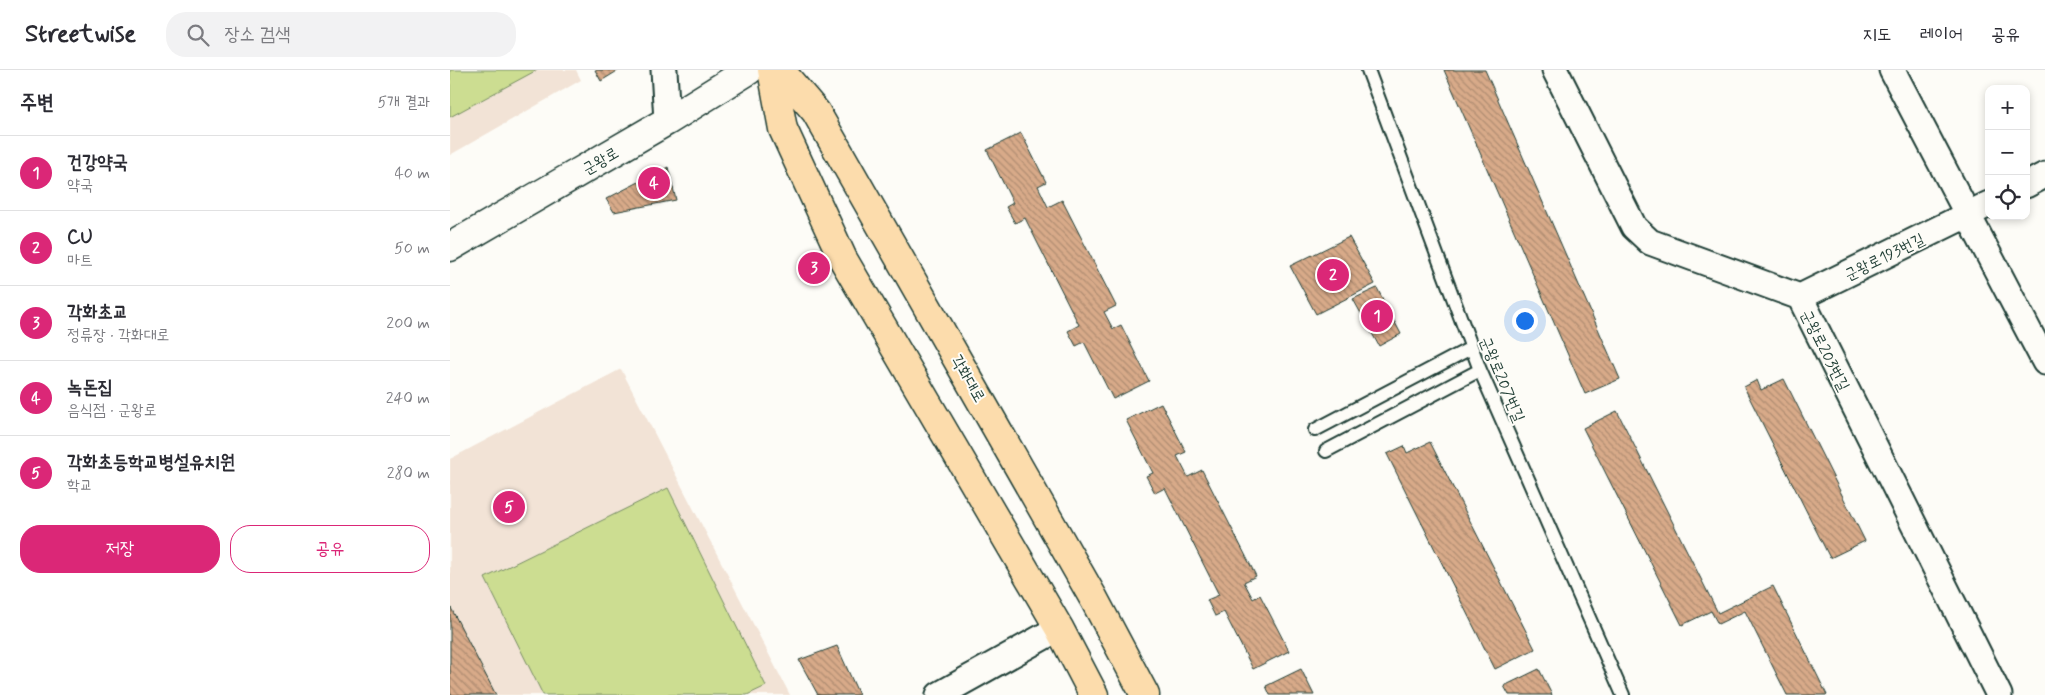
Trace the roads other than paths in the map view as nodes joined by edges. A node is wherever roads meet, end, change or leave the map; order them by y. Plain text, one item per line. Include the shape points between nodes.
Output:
1 (664, 70) edge
2 (749, 70) edge
3 (772, 70) edge
4 (780, 70) edge
5 (1368, 70) edge
6 (1556, 70) edge
7 (1892, 70) edge
8 (667, 121) junction
9 (2045, 175) edge
10 (2030, 183) edge
11 (1978, 210) edge
12 (450, 247) edge
13 (1800, 297) junction
14 (1471, 348) junction
15 (2045, 362) edge
16 (1480, 370) junction
17 (1315, 430) dead end
18 (1326, 452) dead end
19 (1059, 628) junction
20 (939, 695) edge
21 (1094, 695) edge
22 (1145, 695) edge
23 (1624, 695) edge
24 (2000, 695) edge

1 - 8 street
2 - 8 main road, 군왕로
3 - 19 main road via 783,129 843,259
4 - 22 main road, 각화대로 via 821,120 1089,590
5 - 14 lane, 군왕로207번길
6 - 13 street, 군왕로203번길 via 1634,227 1644,237 1650,242
7 - 11 street
8 - 12 main road, 군왕로
9 - 10 street
11 - 13 street, 군왕로193번길
11 - 15 street
13 - 24 street, 군왕로203번길
14 - 16 lane, 군왕로207번길
14 - 17 lane
16 - 18 lane
16 - 23 lane, 군왕로207번길
19 - 20 street
19 - 21 main road

